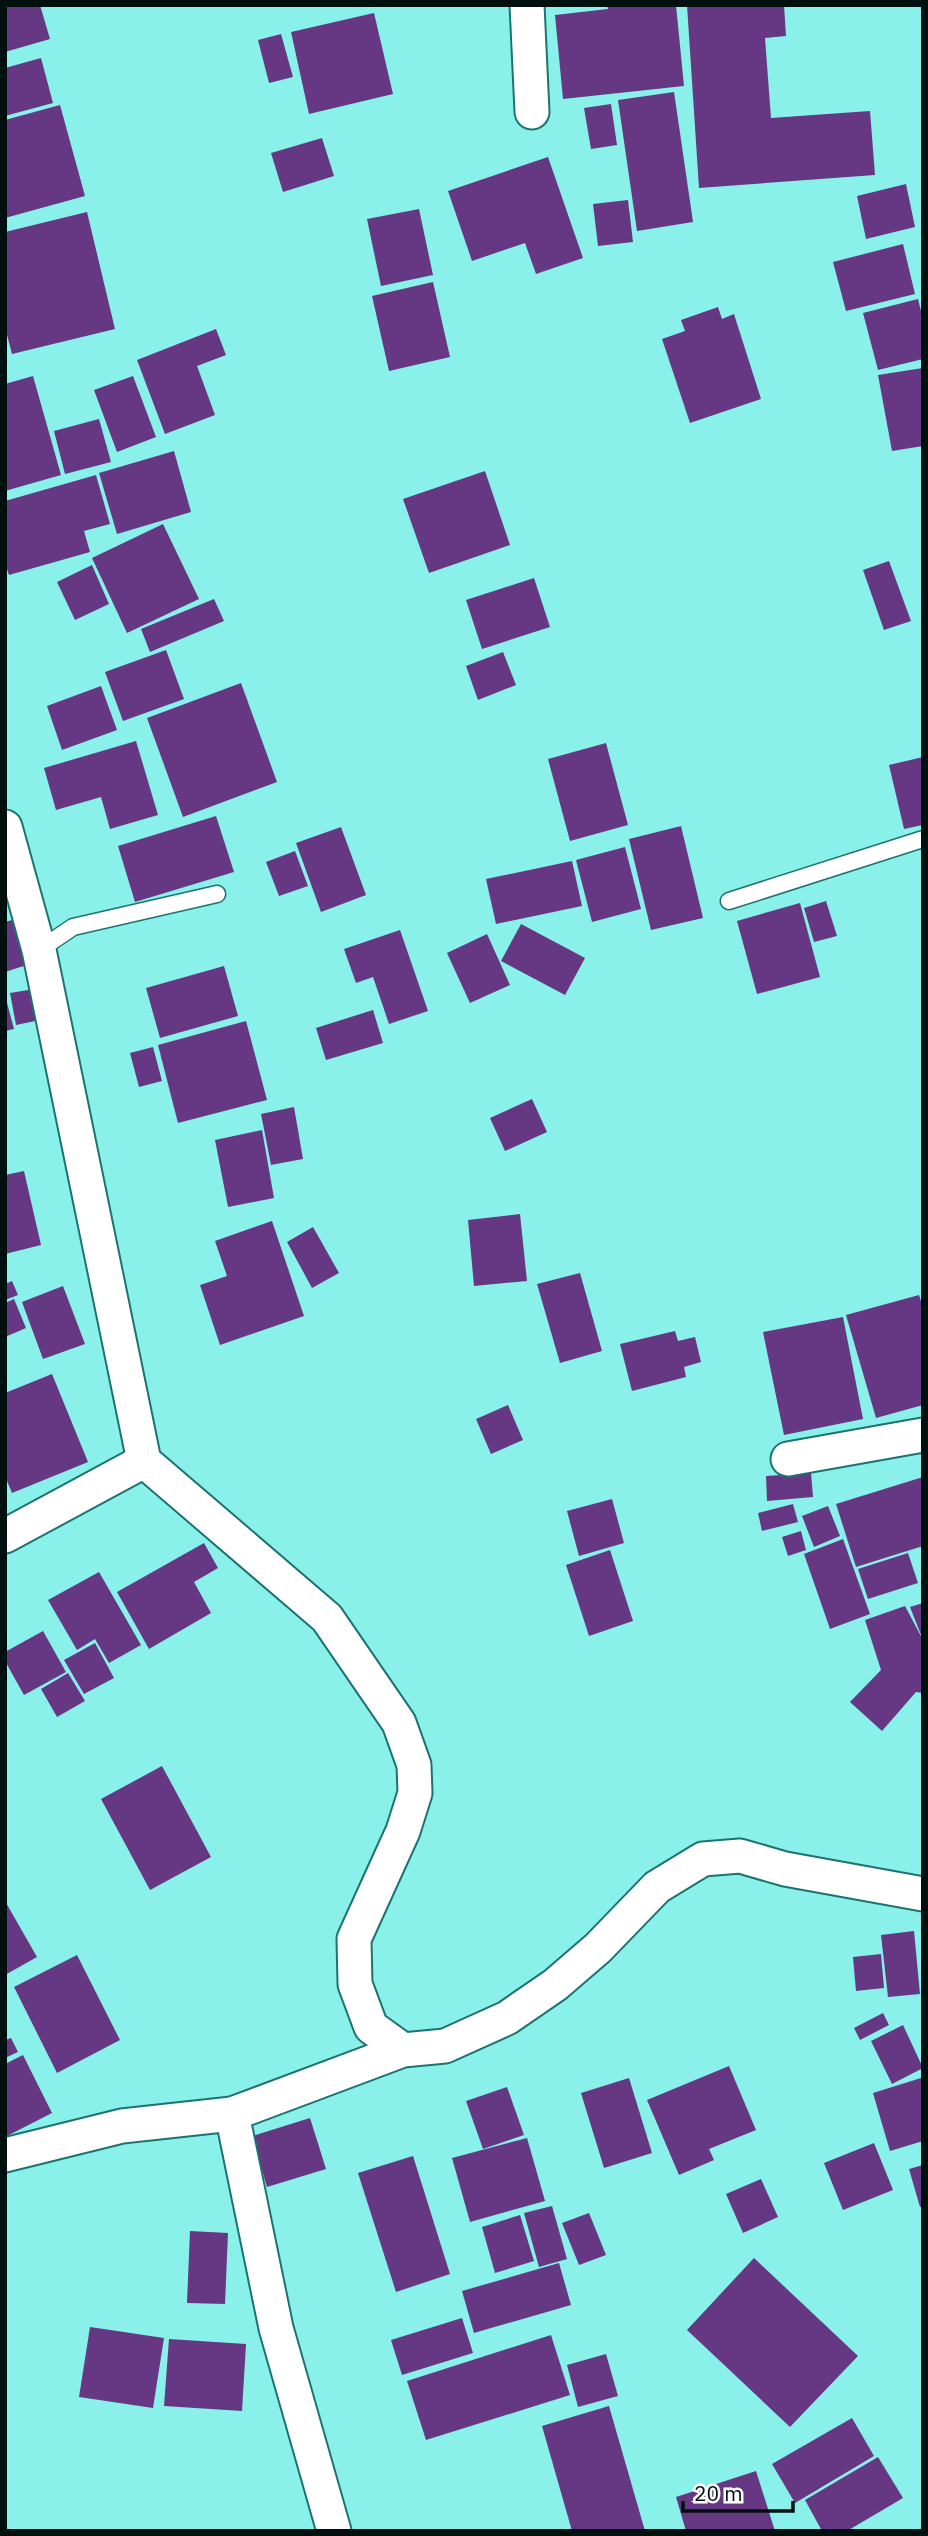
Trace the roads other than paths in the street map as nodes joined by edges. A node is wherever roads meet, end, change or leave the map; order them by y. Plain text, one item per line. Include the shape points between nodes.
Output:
1 (527, 5) edge
2 (532, 112) dead end
3 (5, 827) edge
4 (923, 839) edge
5 (216, 894) dead end
6 (729, 901) dead end
7 (39, 950) junction
8 (923, 1435) edge
9 (788, 1459) dead end
10 (144, 1461) junction
11 (5, 1536) edge
12 (923, 1894) edge
13 (403, 2050) junction
14 (232, 2114) junction
15 (5, 2155) edge
16 (334, 2531) edge

1 - 2 street
3 - 7 street
4 - 6 lane
5 - 7 lane via 73,927
7 - 10 street
8 - 9 street
10 - 11 street
10 - 13 street via 327,1618 399,1723 414,1765 415,1793 403,1831 354,1939 355,1984 371,2027
12 - 13 street via 785,1869 740,1856 704,1859 657,1887 598,1948 507,2018 444,2046
13 - 14 street
14 - 15 street via 122,2126
14 - 16 street via 276,2328

